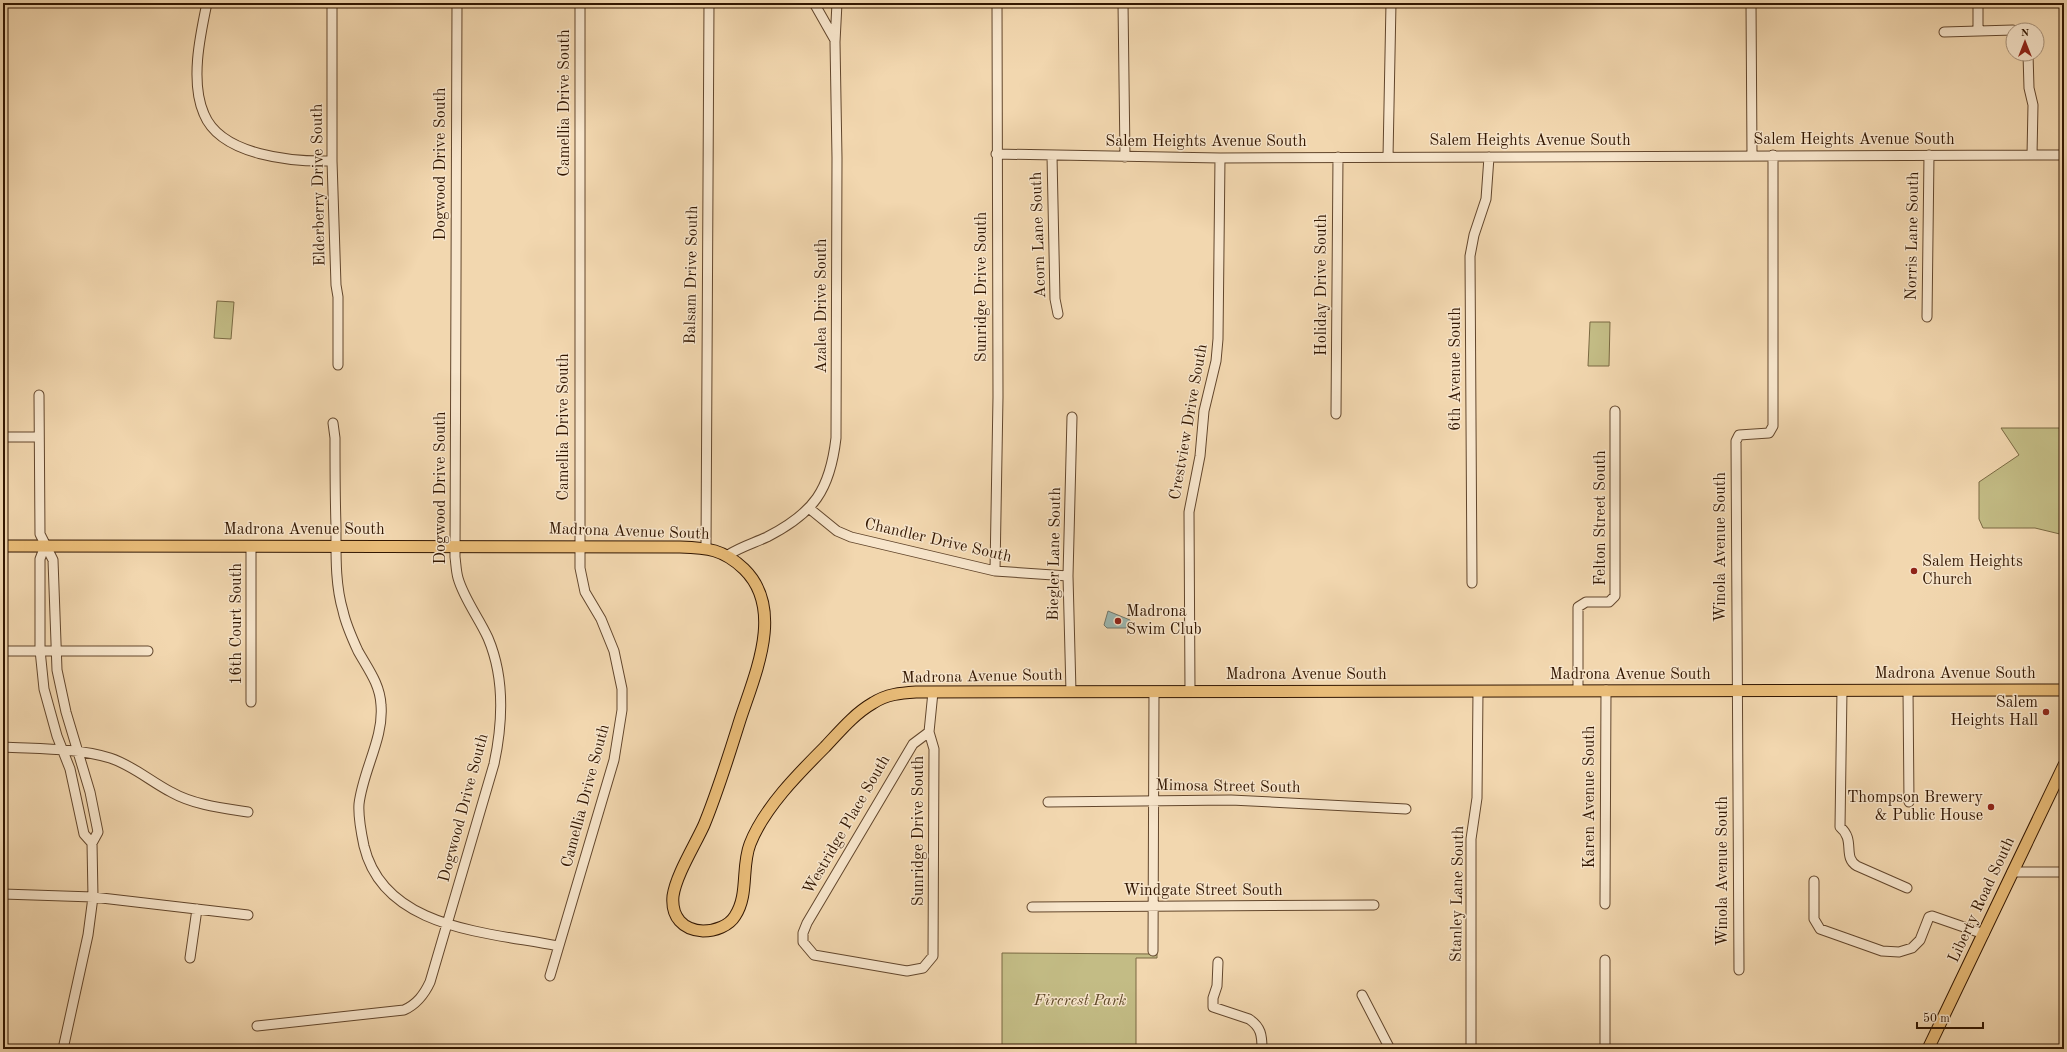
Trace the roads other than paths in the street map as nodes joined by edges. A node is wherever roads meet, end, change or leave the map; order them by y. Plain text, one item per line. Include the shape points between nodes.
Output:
1 (207, 3) edge
2 (332, 3) edge
3 (457, 3) edge
4 (580, 3) edge
5 (710, 3) edge
6 (814, 3) edge
7 (837, 3) edge
8 (997, 3) edge
9 (1124, 3) edge
10 (1391, 3) edge
11 (1751, 3) edge
12 (1978, 3) edge
13 (1978, 30) junction
14 (2005, 30) edge
15 (1944, 32) dead end
16 (835, 42) junction
17 (2028, 62) edge
18 (996, 154) junction
19 (1752, 155) junction
20 (1772, 155) junction
21 (1929, 155) junction
22 (2032, 155) junction
23 (2064, 155) edge
24 (1052, 156) junction
25 (1338, 156) junction
26 (1125, 157) junction
27 (1388, 157) junction
28 (1489, 157) junction
29 (1220, 158) junction
30 (332, 161) junction
31 (1058, 314) dead end
32 (1927, 317) dead end
33 (338, 365) dead end
34 (39, 395) dead end
35 (1615, 411) dead end
36 (1336, 414) dead end
37 (1072, 417) dead end
38 (333, 423) dead end
39 (3, 436) edge
40 (39, 437) junction
41 (810, 509) junction
42 (3, 546) edge
43 (45, 546) junction
44 (251, 546) junction
45 (336, 546) junction
46 (455, 546) junction
47 (579, 546) junction
48 (706, 548) junction
49 (728, 556) junction
50 (995, 571) junction
51 (1068, 576) junction
52 (1472, 583) dead end
53 (40, 650) junction
54 (55, 650) junction
55 (3, 651) edge
56 (148, 651) dead end
57 (1578, 690) junction
58 (1606, 690) junction
59 (1737, 690) junction
60 (1842, 690) junction
61 (1908, 690) junction
62 (2064, 690) edge
63 (1478, 691) junction
64 (933, 692) junction
65 (1071, 692) junction
66 (1154, 692) junction
67 (1190, 692) junction
68 (252, 702) dead end
69 (929, 732) junction
70 (3, 747) edge
71 (63, 752) junction
72 (78, 753) junction
73 (2064, 765) edge
74 (1153, 800) junction
75 (1048, 802) dead end
76 (1909, 802) dead end
77 (1406, 809) dead end
78 (248, 812) dead end
79 (92, 843) junction
80 (2012, 872) junction
81 (2064, 872) edge
82 (1814, 881) dead end
83 (1907, 888) dead end
84 (3, 894) edge
85 (93, 897) junction
86 (1605, 904) dead end
87 (1374, 905) dead end
88 (1154, 906) junction
89 (1032, 907) dead end
90 (197, 909) junction
91 (248, 915) dead end
92 (447, 924) junction
93 (1984, 934) junction
94 (558, 946) junction
95 (1153, 951) dead end
96 (190, 958) dead end
97 (1604, 960) dead end
98 (1218, 962) dead end
99 (924, 968) joint
100 (1739, 970) dead end
101 (550, 976) dead end
102 (1362, 995) dead end
103 (257, 1026) dead end
104 (63, 1049) edge
105 (1262, 1049) edge
106 (1390, 1049) edge
107 (1471, 1049) edge
108 (1605, 1049) edge
109 (1928, 1049) edge

1 - 30 street via 198,51 198,93 210,124 235,144 258,154 290,160
2 - 30 street, Elderberry Drive South
3 - 46 street, Dogwood Drive South
4 - 47 street, Camellia Drive South
5 - 48 street, Balsam Drive South
6 - 16 street
7 - 16 street, Azalea Drive South
8 - 18 street, Sunridge Drive South
9 - 26 street
10 - 27 street
11 - 19 street
12 - 13 street
13 - 14 street
13 - 15 street
16 - 41 street, Azalea Drive South via 836,438 831,471
17 - 22 street via 2029,88 2033,105
18 - 24 street, Salem Heights Avenue South
18 - 50 street, Sunridge Drive South via 998,397
19 - 20 street, Salem Heights Avenue South
19 - 28 street, Salem Heights Avenue South
20 - 21 street, Salem Heights Avenue South
20 - 59 street, Winola Avenue South via 1773,426 1769,433 1739,435 1736,441
21 - 22 street, Salem Heights Avenue South
21 - 32 street, Norris Lane South
22 - 23 street, Salem Heights Avenue South
24 - 26 street, Salem Heights Avenue South
24 - 31 street, Acorn Lane South via 1055,299
25 - 27 street, Salem Heights Avenue South
25 - 29 street, Salem Heights Avenue South
25 - 36 street, Holiday Drive South
26 - 29 street, Salem Heights Avenue South
27 - 28 street, Salem Heights Avenue South
28 - 52 street, 6th Avenue South via 1486,199 1470,256
29 - 67 street, Crestview Drive South via 1218,339 1216,361 1205,404 1200,456 1189,512
30 - 33 street, Elderberry Drive South
34 - 40 street
35 - 57 street, Felton Street South via 1615,596 1609,602 1586,602 1578,607
37 - 51 street, Biegler Lane South
38 - 45 street
39 - 40 street
40 - 43 street via 40,534
41 - 49 street, Azalea Drive South via 777,532
41 - 50 street, Chandler Drive South via 837,531 851,537
42 - 43 main road, Madrona Avenue South
43 - 44 main road, Madrona Avenue South
43 - 53 street via 40,559
43 - 54 street via 53,560
44 - 45 main road, Madrona Avenue South
44 - 68 street, 16th Court South
45 - 46 main road, Madrona Avenue South
45 - 92 street via 336,572 343,611 358,652 375,680 381,704 380,729 360,804 359,817 366,856 383,885 397,898 411,909
46 - 47 main road, Madrona Avenue South
46 - 92 street, Dogwood Drive South via 457,576 493,654 500,686 502,715 494,764
47 - 48 main road, Madrona Avenue South
47 - 94 street, Camellia Drive South via 583,586 601,619 614,651 622,689 622,710 614,760
48 - 49 main road, Madrona Avenue South
49 - 64 main road, Madrona Avenue South via 746,571 759,590 765,618 764,631 753,681 721,778 704,824 674,890 673,907 678,921 683,926 697,930 713,930 729,924 734,918 742,898 747,853 759,826 792,781 855,716 884,697
50 - 51 street, Chandler Drive South
51 - 65 street, Biegler Lane South
53 - 54 street
53 - 55 street
53 - 71 street via 48,705
54 - 56 street
54 - 72 street via 60,690
57 - 58 main road, Madrona Avenue South
57 - 63 main road, Madrona Avenue South
58 - 59 main road, Madrona Avenue South
58 - 86 street, Karen Avenue South
59 - 60 main road, Madrona Avenue South
59 - 100 street, Winola Avenue South
60 - 61 main road, Madrona Avenue South
60 - 83 street via 1840,827 1849,839 1850,858 1857,866
61 - 62 main road, Madrona Avenue South
61 - 76 street
63 - 67 main road, Madrona Avenue South
63 - 107 street, Stanley Lane South via 1478,798 1472,839
64 - 65 main road, Madrona Avenue South
64 - 69 street, Sunridge Drive South
65 - 66 main road, Madrona Avenue South
66 - 67 main road, Madrona Avenue South
66 - 74 street
69 - 99 street, Sunridge Drive South via 934,749 933,956
69 - 99 street, Westridge Place South via 913,744 803,933 803,942 814,955 907,970
70 - 71 street
71 - 72 street
71 - 79 street via 74,783 84,834
72 - 78 street via 110,758 129,766 171,793 197,803
72 - 79 street via 90,792 98,832
73 - 80 main road, Liberty Road South
74 - 75 street, Mimosa Street South
74 - 77 street, Mimosa Street South via 1231,800
74 - 88 street
79 - 85 street
80 - 81 street
80 - 93 main road, Liberty Road South
82 - 93 street via 1814,919 1820,929 1882,951 1899,952 1912,948 1920,940 1929,917 1932,916
84 - 85 street
85 - 90 street
85 - 104 street via 88,935
87 - 88 street, Windgate Street South
88 - 89 street, Windgate Street South
88 - 95 street
90 - 91 street
90 - 96 street
92 - 94 street
92 - 103 street, Dogwood Drive South via 430,982 425,993 413,1006 404,1010
93 - 109 main road, Liberty Road South
94 - 101 street, Camellia Drive South
97 - 108 street
98 - 105 street via 1218,986 1213,998 1213,1007 1254,1022 1261,1032
102 - 106 street

